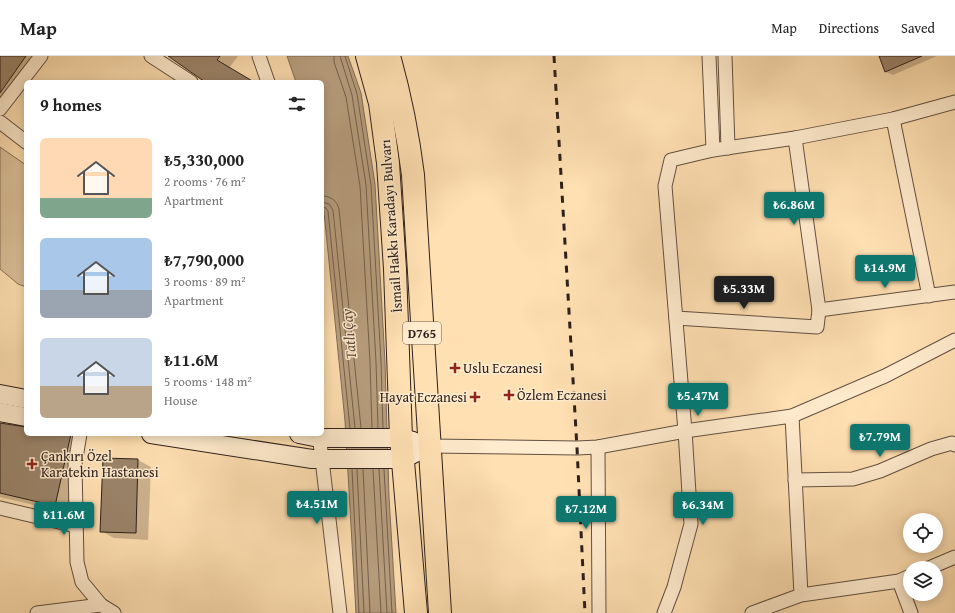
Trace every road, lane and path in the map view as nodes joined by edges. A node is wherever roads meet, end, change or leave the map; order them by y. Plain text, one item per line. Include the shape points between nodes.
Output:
1 (41, 56) edge
2 (151, 56) edge
3 (259, 56) edge
4 (367, 56) edge
5 (389, 56) edge
6 (709, 56) edge
7 (725, 56) edge
8 (187, 80) edge
9 (267, 80) edge
10 (955, 102) edge
11 (0, 109) edge
12 (893, 119) junction
13 (0, 122) edge
14 (795, 138) junction
15 (24, 140) edge
16 (728, 148) junction
17 (713, 150) junction
18 (955, 292) edge
19 (929, 296) junction
20 (819, 310) junction
21 (676, 318) junction
22 (955, 340) edge
23 (0, 394) edge
24 (24, 399) edge
25 (0, 412) edge
26 (792, 416) junction
27 (24, 417) edge
28 (685, 431) junction
29 (80, 436) edge
30 (164, 436) edge
31 (323, 436) edge
32 (955, 445) edge
33 (429, 446) junction
34 (598, 447) junction
35 (402, 448) junction
36 (326, 459) junction
37 (795, 480) junction
38 (0, 508) edge
39 (76, 526) junction
40 (955, 557) edge
41 (943, 562) edge
42 (903, 579) edge
43 (801, 595) junction
44 (909, 601) edge
45 (101, 605) junction
46 (37, 613) edge
47 (114, 613) edge
48 (340, 613) edge
49 (416, 613) edge
50 (440, 613) edge
51 (599, 613) edge
52 (664, 613) edge
53 (752, 613) edge
54 (911, 613) edge

1 - 11 street
2 - 8 street
3 - 9 street
4 - 35 highway, İsmail Hakkı Karadayı Bulvarı / D765 via 380,103 388,163
5 - 33 highway, D765 via 411,155
6 - 17 street
7 - 16 street
10 - 12 street
12 - 14 street
12 - 19 street
13 - 15 street
14 - 16 street
14 - 20 street
16 - 17 street
17 - 21 street via 671,160 665,186
18 - 19 street
19 - 20 street
20 - 21 street via 817,327
21 - 28 street
22 - 26 street via 885,376
23 - 24 main road
25 - 27 main road
26 - 28 street
26 - 37 street
28 - 34 street
28 - 52 street via 691,524 674,588
29 - 39 street via 75,464
30 - 36 main road
31 - 35 main road
31 - 36 street
32 - 37 street via 952,443 931,449 880,471 853,479
33 - 34 street
33 - 35 main road
33 - 50 highway, D765
34 - 51 street
35 - 36 main road
35 - 49 highway, İsmail Hakkı Karadayı Bulvarı / D765
36 - 48 street
37 - 43 street
38 - 39 street
39 - 45 street via 77,562 82,582
40 - 41 street
42 - 43 street
43 - 53 street
44 - 54 street
45 - 46 street
45 - 47 street

